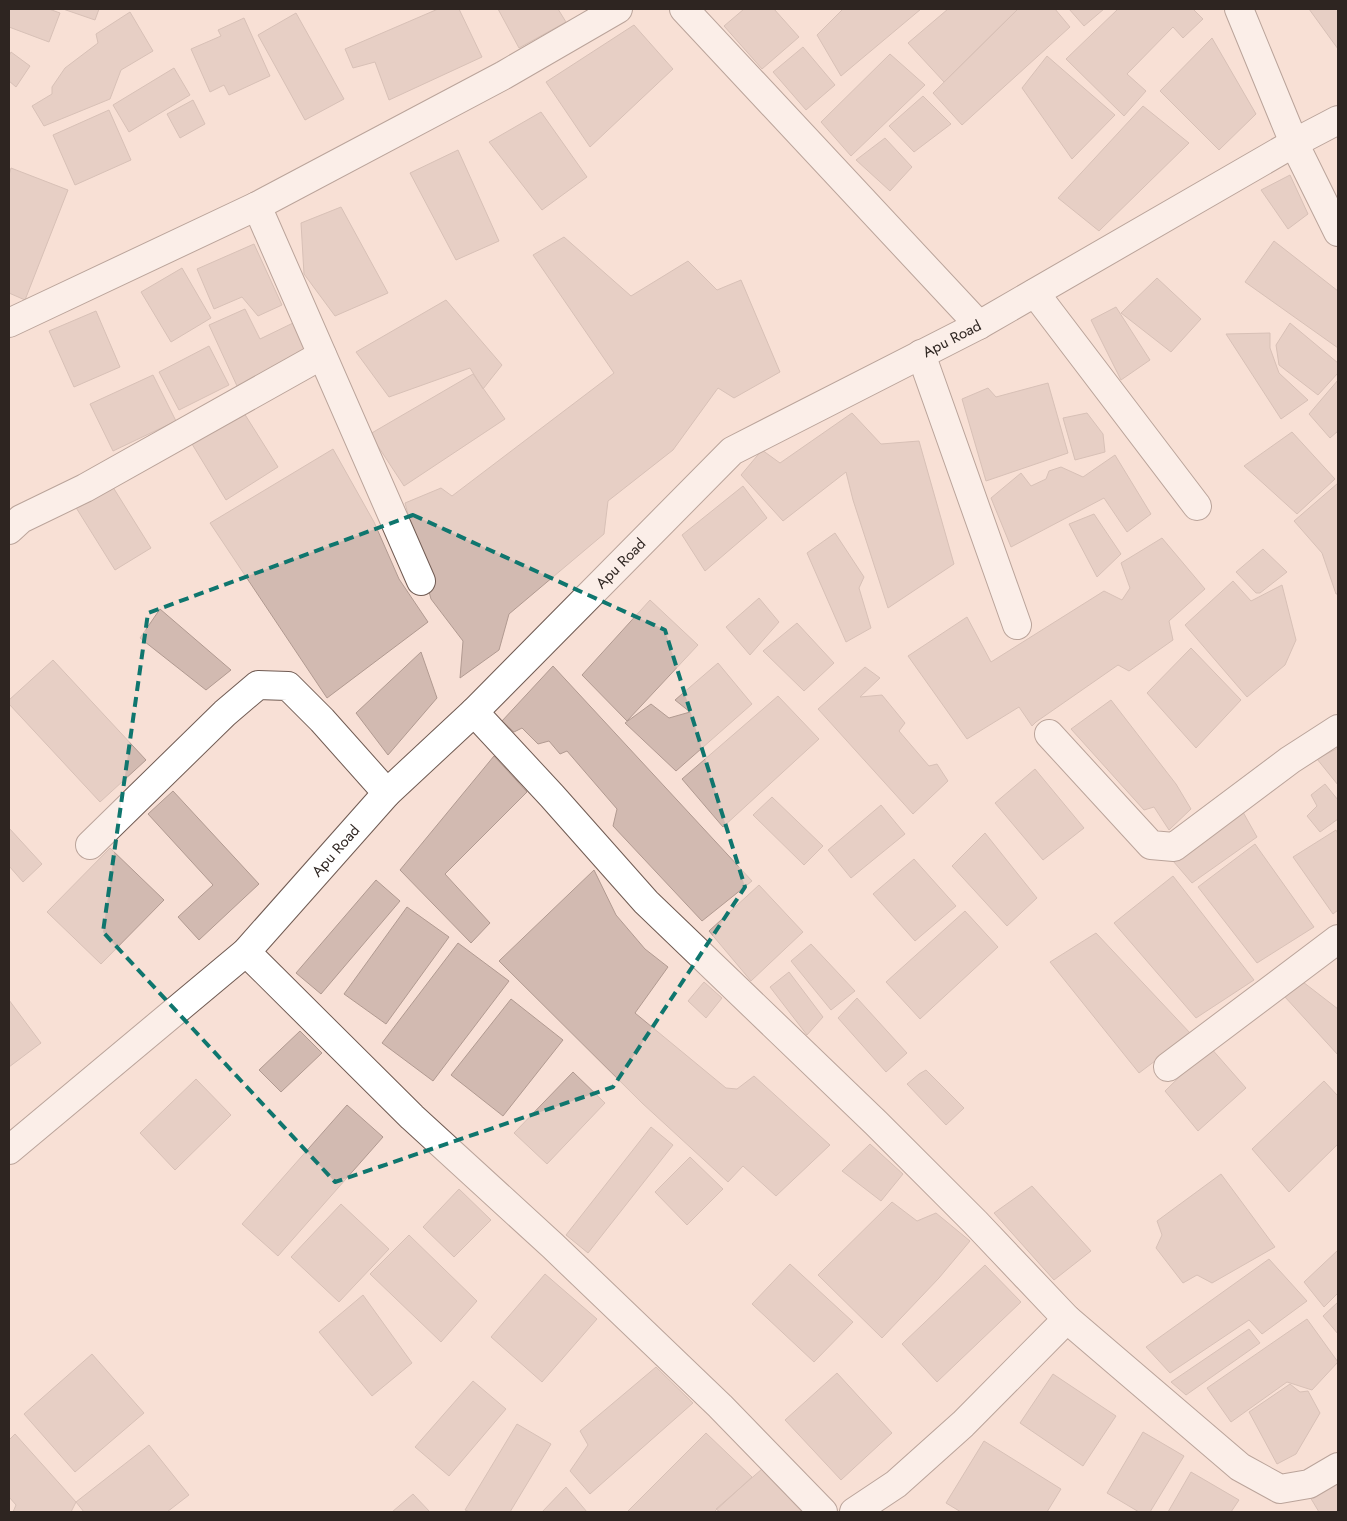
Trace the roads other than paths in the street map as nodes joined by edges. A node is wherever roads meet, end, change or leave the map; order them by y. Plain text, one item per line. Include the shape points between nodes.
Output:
1 (618, 9) edge
2 (684, 9) edge
3 (1239, 9) edge
4 (1338, 120) edge
5 (1294, 143) junction
6 (257, 206) junction
7 (1338, 232) edge
8 (1035, 293) junction
9 (9, 323) edge
10 (979, 325) junction
11 (921, 354) junction
12 (322, 355) junction
13 (1197, 506) dead end
14 (9, 530) edge
15 (421, 580) dead end
16 (1017, 626) dead end
17 (474, 712) junction
18 (1338, 729) edge
19 (1049, 734) dead end
20 (387, 793) junction
21 (90, 845) dead end
22 (1338, 939) edge
23 (246, 952) junction
24 (1168, 1067) dead end
25 (9, 1150) edge
26 (1067, 1319) junction
27 (1338, 1467) edge
28 (823, 1512) edge
29 (854, 1512) edge

1 - 6 street via 504,75
2 - 10 street
3 - 5 street
4 - 5 street, Apu Road
5 - 7 street
5 - 8 street, Apu Road
6 - 9 street
6 - 12 street
8 - 10 street, Apu Road
8 - 13 street
10 - 11 street, Apu Road
11 - 16 street
11 - 17 street, Apu Road via 732,451
12 - 14 street via 85,488 21,519
12 - 15 street
17 - 20 street, Apu Road
17 - 26 street via 646,902 876,1123
18 - 19 street via 1290,760 1174,847 1151,845
20 - 21 street via 288,686 258,685
20 - 23 street, Apu Road
22 - 24 street
23 - 25 street, Apu Road
23 - 28 street via 412,1117 713,1399
26 - 27 street via 1240,1467 1280,1488 1309,1484
26 - 29 street via 963,1424 896,1484

